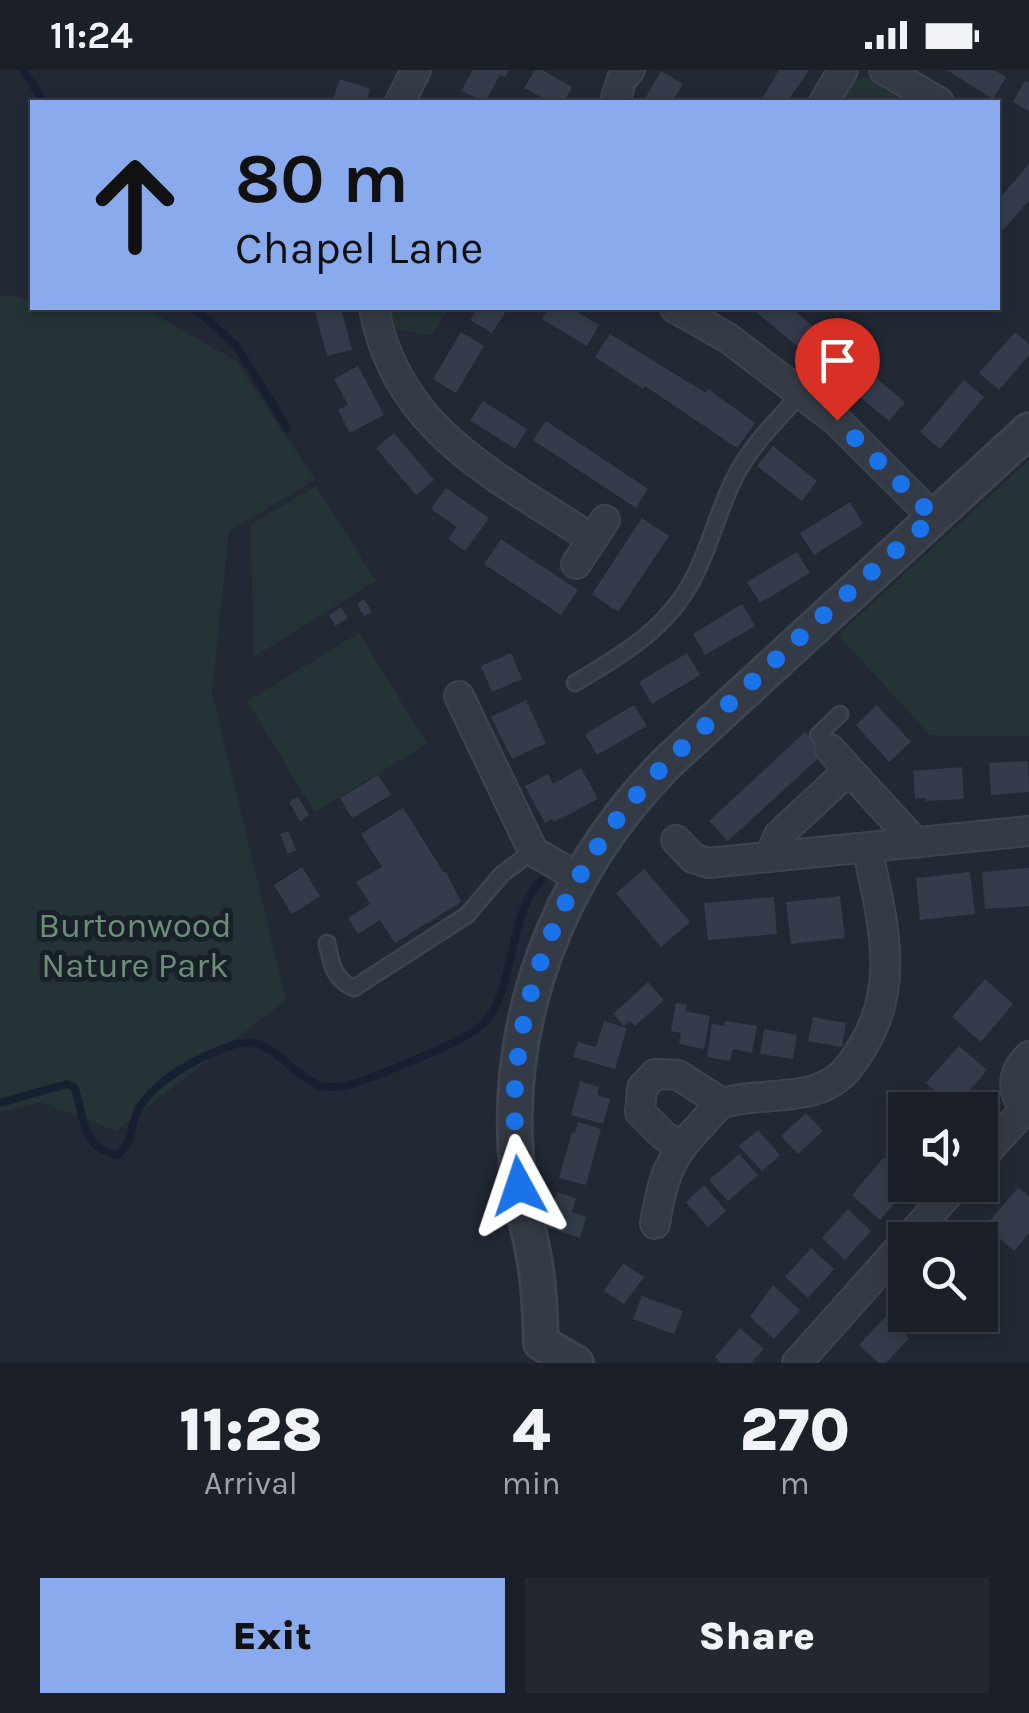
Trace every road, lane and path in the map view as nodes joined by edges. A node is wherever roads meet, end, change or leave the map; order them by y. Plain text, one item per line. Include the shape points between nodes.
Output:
1 (416, 70) edge
2 (843, 70) edge
3 (884, 70) edge
4 (401, 100) edge
5 (825, 100) edge
6 (936, 100) edge
7 (374, 310) edge
8 (693, 312) edge
9 (802, 393) junction
10 (1029, 430) edge
11 (934, 517) junction
12 (576, 564) dead end
13 (576, 683) dead end
14 (459, 696) dead end
15 (840, 714) dead end
16 (830, 748) joint
17 (849, 770) junction
18 (1029, 831) edge
19 (678, 839) dead end
20 (916, 842) junction
21 (867, 847) junction
22 (533, 851) junction
23 (775, 856) junction
24 (579, 878) junction
25 (327, 942) dead end
26 (1029, 1056) edge
27 (722, 1104) junction
28 (1027, 1110) edge
29 (998, 1140) edge
30 (679, 1146) junction
31 (941, 1202) edge
32 (923, 1222) edge
33 (656, 1227) dead end
34 (888, 1261) edge
35 (531, 1353) edge
36 (576, 1363) edge
37 (796, 1363) edge

1 - 4 street
2 - 5 street
3 - 6 street
7 - 12 street via 403,388 439,434 598,530
8 - 9 street
9 - 11 street
9 - 13 lane via 749,452 676,607 639,644
10 - 11 street
11 - 24 street via 659,771
14 - 22 street
15 - 16 lane via 818,735
16 - 17 street
17 - 20 street
17 - 23 street via 779,835
18 - 20 street
19 - 23 street via 700,862
20 - 21 street
21 - 23 street
21 - 27 street via 887,969 870,1036 848,1073 816,1090
22 - 24 street
22 - 25 lane via 502,874 467,915 354,988 333,970
24 - 35 street via 544,950 515,1087 519,1186 534,1254
26 - 28 street via 1014,1083
27 - 30 street
27 - 30 street via 678,1075 656,1074 642,1088 640,1112
28 - 29 street
30 - 33 street via 662,1183
31 - 32 street
34 - 37 street
35 - 36 street

